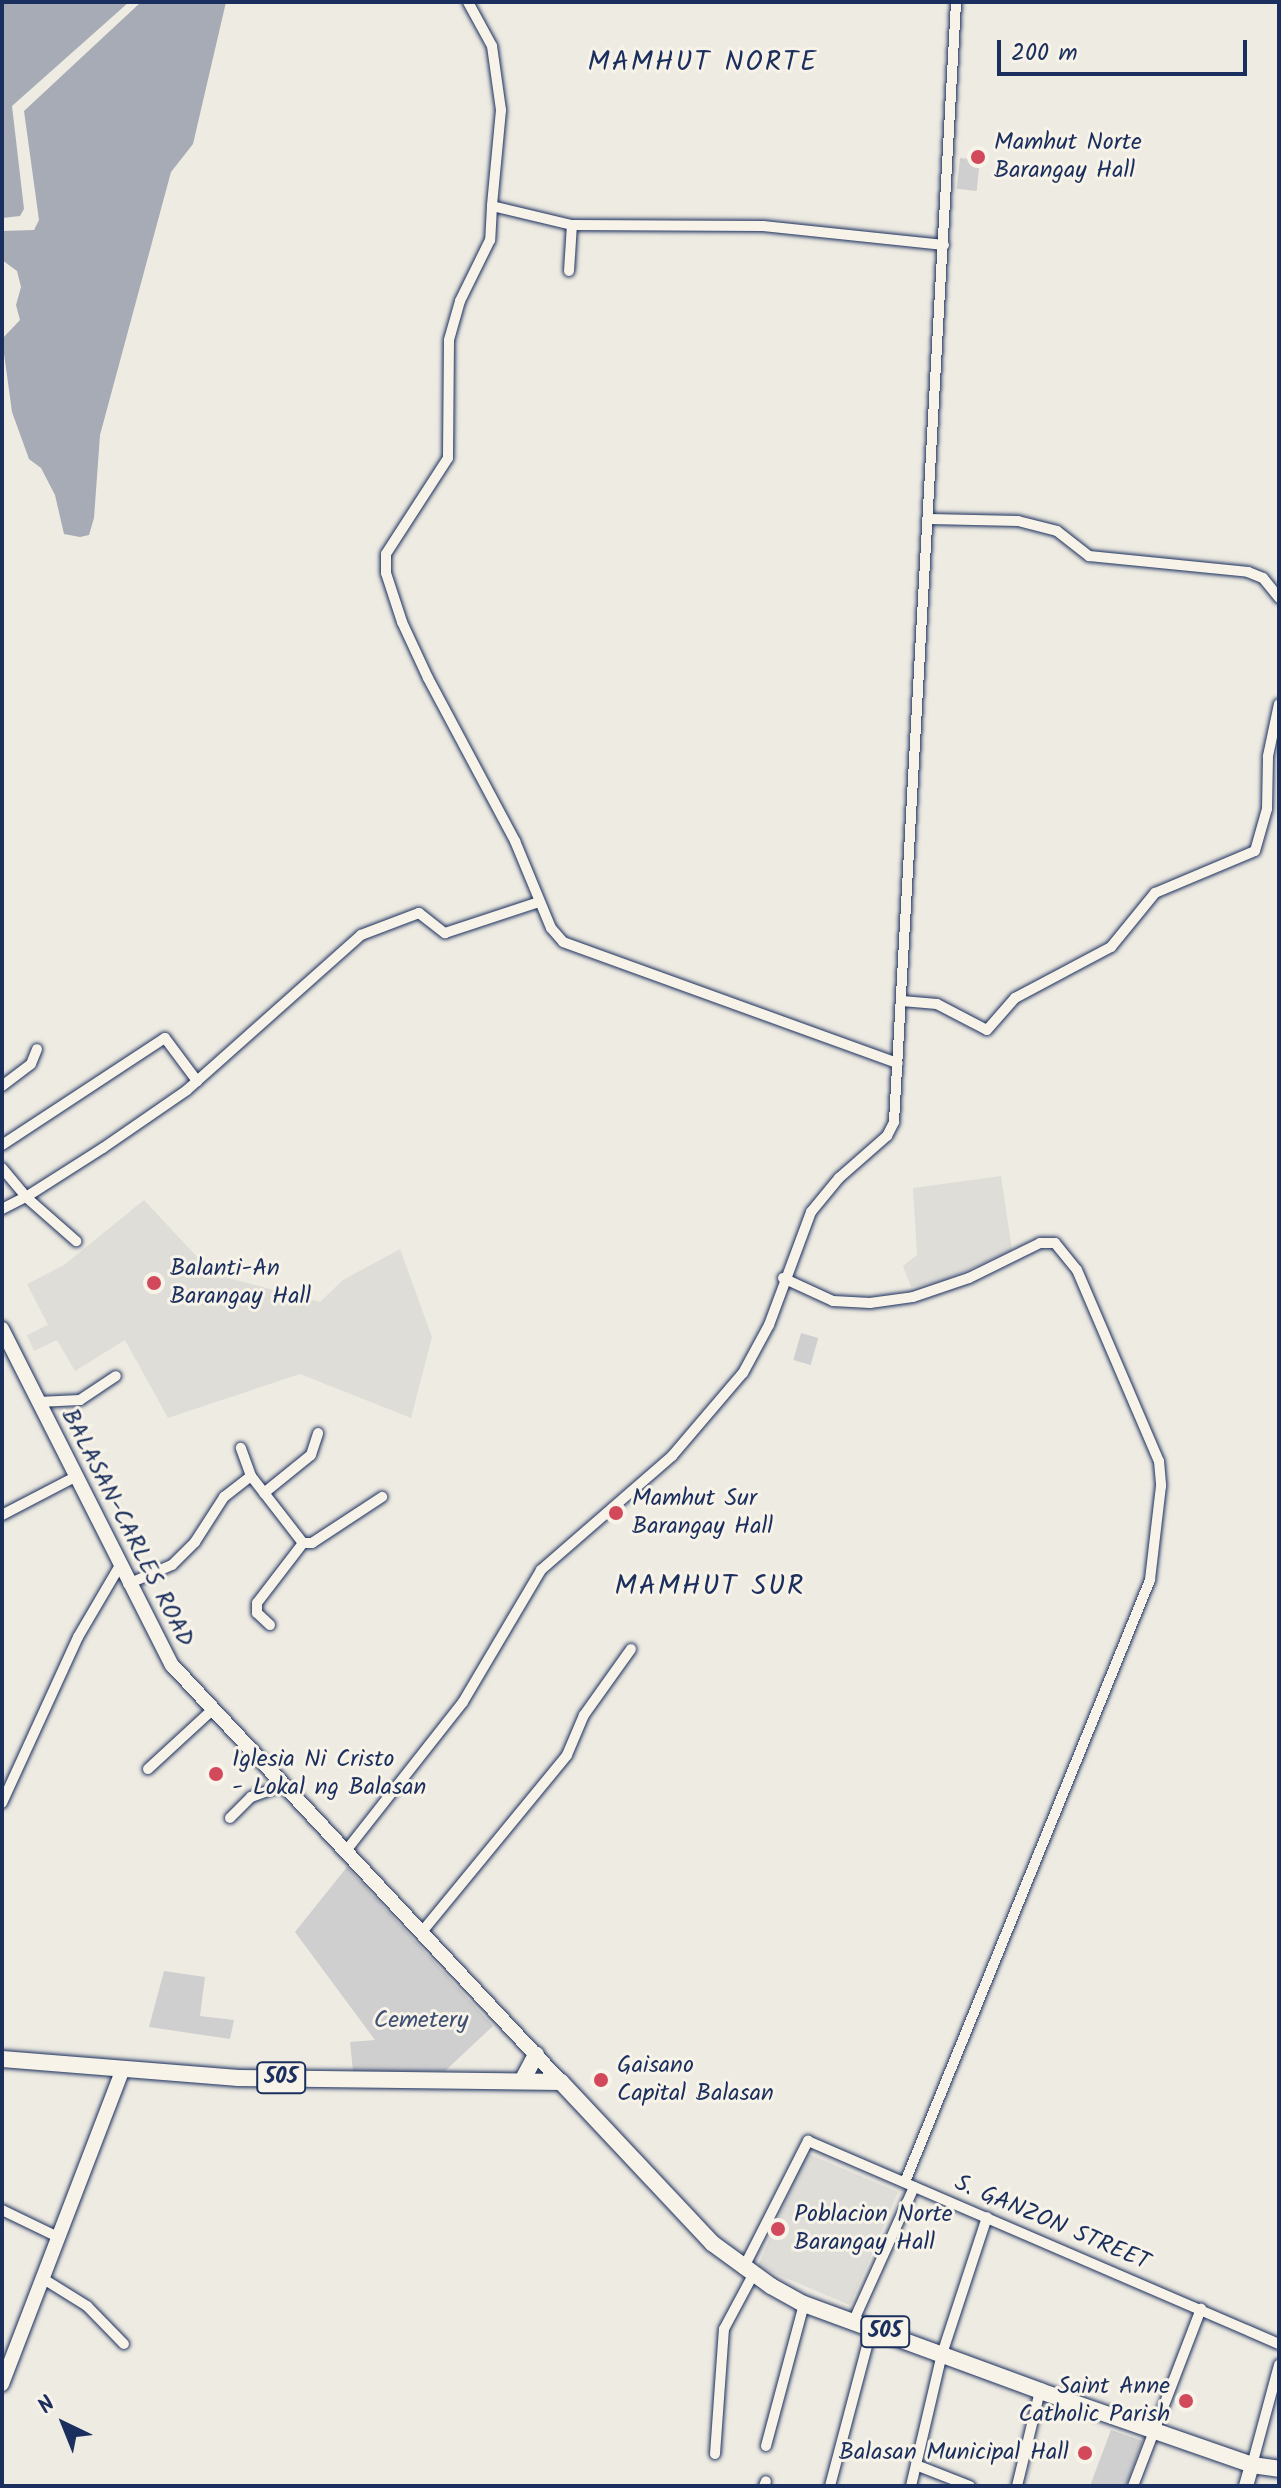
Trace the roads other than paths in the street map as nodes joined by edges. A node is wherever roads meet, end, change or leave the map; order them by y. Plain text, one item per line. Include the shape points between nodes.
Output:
1 (468, 2) edge
2 (956, 2) edge
3 (492, 206) junction
4 (572, 225) junction
5 (944, 245) junction
6 (569, 271) dead end
7 (930, 519) junction
8 (1279, 598) edge
9 (1279, 704) edge
10 (539, 902) junction
11 (902, 1001) junction
12 (37, 1049) dead end
13 (898, 1063) junction
14 (197, 1081) junction
15 (2, 1086) edge
16 (2, 1145) edge
17 (2, 1168) edge
18 (26, 1197) junction
19 (2, 1209) edge
20 (76, 1241) dead end
21 (783, 1278) junction
22 (2, 1329) edge
23 (116, 1376) dead end
24 (38, 1402) junction
25 (318, 1433) dead end
26 (241, 1448) dead end
27 (251, 1476) junction
28 (75, 1477) junction
29 (264, 1493) junction
30 (382, 1497) dead end
31 (2, 1515) edge
32 (303, 1543) junction
33 (119, 1567) junction
34 (128, 1584) junction
35 (270, 1625) dead end
36 (631, 1649) dead end
37 (211, 1711) junction
38 (148, 1769) dead end
39 (282, 1786) junction
40 (2, 1803) edge
41 (230, 1818) dead end
42 (345, 1852) junction
43 (421, 1933) junction
44 (536, 2055) junction
45 (2, 2059) edge
46 (122, 2071) junction
47 (522, 2081) junction
48 (561, 2082) junction
49 (910, 2184) junction
50 (2, 2210) edge
51 (987, 2217) junction
52 (58, 2237) junction
53 (748, 2272) junction
54 (42, 2278) junction
55 (804, 2304) junction
56 (1201, 2309) junction
57 (854, 2320) junction
58 (872, 2327) junction
59 (124, 2344) dead end
60 (1279, 2344) edge
61 (942, 2354) junction
62 (1279, 2365) edge
63 (2, 2384) edge
64 (1040, 2391) junction
65 (1152, 2429) junction
66 (766, 2446) dead end
67 (715, 2454) dead end
68 (916, 2465) junction
69 (1252, 2465) junction
70 (1279, 2469) edge
71 (830, 2486) edge
72 (911, 2486) edge
73 (970, 2486) edge
74 (1017, 2486) edge
75 (1133, 2486) edge
76 (1246, 2486) edge

1 - 3 street via 492,46 501,110
2 - 5 street
3 - 4 street
3 - 10 street via 490,240 460,301 449,340 448,458 386,554 386,573 428,678 515,841
4 - 5 street via 763,226
4 - 6 street
5 - 7 street
7 - 8 street via 1018,521 1057,531 1089,556 1248,572 1263,578
7 - 11 street
9 - 11 street via 1268,756 1267,809 1255,851 1155,893 1111,947 1015,998 987,1030 937,1004
10 - 13 street via 551,928 573,946
10 - 14 street via 445,933 419,913 361,935
11 - 13 street
12 - 15 street via 31,1064
13 - 21 street via 898,1099 887,1136 839,1178 811,1212
14 - 16 street via 165,1038
14 - 18 street
17 - 18 street
18 - 19 street
18 - 20 street
21 - 42 street via 769,1325 743,1373 672,1456 541,1570 463,1702
21 - 49 street via 833,1301 870,1303 913,1297 969,1278 1040,1243 1055,1243 1077,1270 1159,1461 1150,1580
22 - 24 main road, BALASAN-CARLES ROAD
23 - 24 street via 80,1400
24 - 28 main road, BALASAN-CARLES ROAD
25 - 29 street via 311,1455
26 - 27 street
27 - 29 street
27 - 34 street via 224,1497 172,1565
28 - 31 street
28 - 33 main road, BALASAN-CARLES ROAD
29 - 32 street
30 - 32 street via 312,1543
32 - 35 street via 257,1603 257,1613
33 - 34 main road, BALASAN-CARLES ROAD
33 - 40 street via 78,1637
34 - 37 main road, BALASAN-CARLES ROAD via 172,1665
36 - 43 street via 584,1715 567,1755
37 - 38 street
37 - 39 main road, BALASAN-CARLES ROAD
39 - 41 street via 251,1797
39 - 42 main road, BALASAN-CARLES ROAD
42 - 43 main road, BALASAN-CARLES ROAD
43 - 44 main road, BALASAN-CARLES ROAD
44 - 47 main road
44 - 48 main road, BALASAN-CARLES ROAD
45 - 46 main road, 505
46 - 47 main road, 505
46 - 52 main road
47 - 48 main road, 505
48 - 53 main road, 505
49 - 51 street, S. GANZON STREET
49 - 53 street, S. GANZON STREET via 808,2141
49 - 57 street
50 - 52 street
51 - 56 street, S. GANZON STREET
51 - 61 street
52 - 54 main road
53 - 55 main road, 505
53 - 67 street via 724,2329
54 - 59 street via 87,2306
54 - 63 main road
55 - 57 main road, 505
55 - 66 street
56 - 60 street, S. GANZON STREET
56 - 65 street
57 - 58 main road, 505
58 - 61 main road, 505
58 - 71 street
61 - 64 main road, 505
61 - 68 street
62 - 69 street
64 - 65 main road, 505
64 - 74 street
65 - 69 main road, 505
65 - 75 street
68 - 72 street
68 - 73 street
69 - 70 main road, 505
69 - 76 main road

